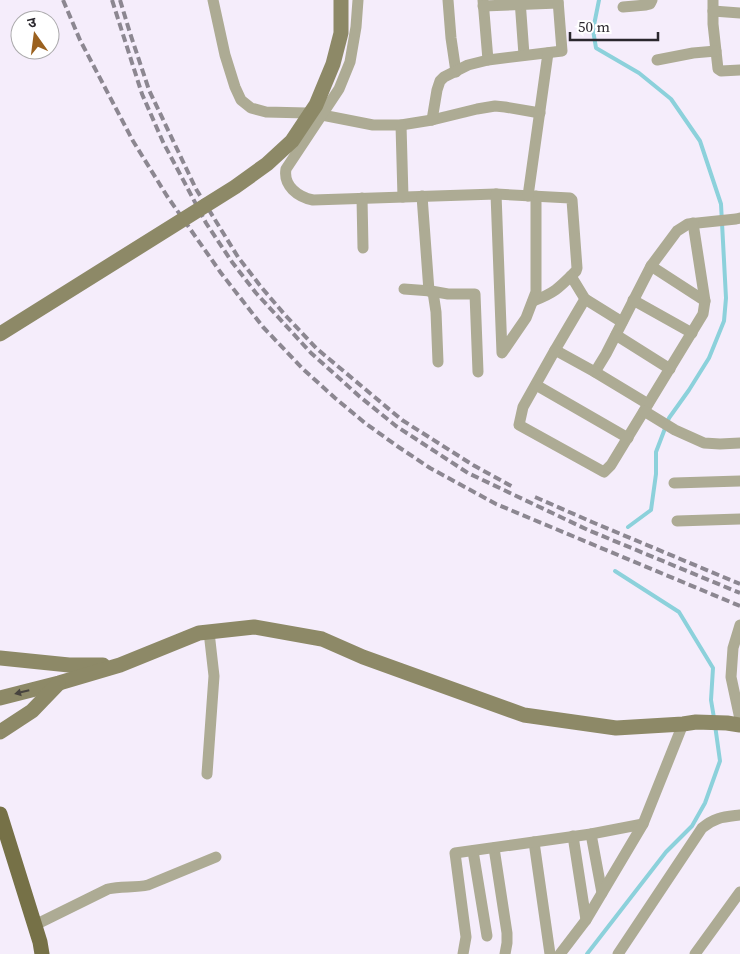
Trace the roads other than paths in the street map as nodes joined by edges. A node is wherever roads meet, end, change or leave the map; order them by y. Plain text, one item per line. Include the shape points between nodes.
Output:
1 (213, 0) edge
2 (341, 0) edge
3 (358, 0) edge
4 (448, 0) edge
5 (652, 0) edge
6 (520, 2) edge
7 (558, 2) edge
8 (483, 3) edge
9 (713, 5) edge
10 (623, 7) dead end
11 (740, 14) edge
12 (716, 52) junction
13 (548, 53) junction
14 (524, 55) junction
15 (488, 60) junction
16 (657, 60) dead end
17 (740, 70) edge
18 (456, 72) junction
19 (540, 114) junction
20 (322, 115) junction
21 (432, 120) junction
22 (401, 124) junction
23 (496, 194) junction
24 (422, 196) junction
25 (532, 196) junction
26 (403, 197) junction
27 (362, 198) junction
28 (738, 219) edge
29 (693, 223) junction
30 (363, 248) dead end
31 (651, 266) junction
32 (571, 276) junction
33 (404, 289) dead end
34 (431, 291) junction
35 (585, 299) junction
36 (532, 300) junction
37 (633, 300) junction
38 (705, 300) junction
39 (622, 322) junction
40 (692, 333) junction
41 (0, 334) edge
42 (616, 335) junction
43 (555, 350) junction
44 (438, 362) dead end
45 (670, 369) junction
46 (478, 372) dead end
47 (595, 372) junction
48 (536, 385) junction
49 (646, 407) junction
50 (628, 438) junction
51 (740, 443) edge
52 (740, 481) edge
53 (674, 483) dead end
54 (740, 519) edge
55 (677, 521) dead end
56 (740, 625) edge
57 (209, 632) junction
58 (0, 658) edge
59 (62, 664) junction
60 (120, 665) junction
61 (59, 683) junction
62 (0, 698) edge
63 (736, 722) edge
64 (689, 723) junction
65 (0, 732) edge
66 (207, 774) dead end
67 (0, 814) edge
68 (740, 815) edge
69 (643, 824) junction
70 (591, 834) junction
71 (573, 836) junction
72 (534, 842) junction
73 (494, 848) junction
74 (474, 851) junction
75 (216, 857) dead end
76 (740, 892) edge
77 (602, 893) junction
78 (586, 920) junction
79 (35, 925) junction
80 (487, 936) dead end
81 (42, 954) edge
82 (463, 954) edge
83 (505, 954) edge
84 (550, 954) edge
85 (560, 954) edge
86 (618, 954) edge
87 (695, 954) edge

1 - 20 street via 225,55 241,100 251,108 266,112
2 - 41 street, bridge via 341,33 333,64 316,105 292,141 267,164 235,186
3 - 20 street via 350,62 339,89
4 - 18 street
5 - 10 street via 646,5
6 - 7 street
6 - 8 street
6 - 14 street
7 - 13 street via 562,51
8 - 15 street
9 - 11 street
9 - 12 street
12 - 16 street
12 - 17 street via 720,71
13 - 14 street
13 - 19 street
14 - 15 street
15 - 18 street
18 - 21 street via 440,81
19 - 21 street via 495,106
19 - 25 street
20 - 22 street via 373,125
20 - 27 street via 286,169 288,184 296,194 313,200
21 - 22 street
22 - 26 street
23 - 24 street
23 - 25 street
23 - 36 street via 502,353 526,318
24 - 26 street
24 - 34 street
25 - 32 street via 571,199 577,263
25 - 36 street via 536,292
26 - 27 street
27 - 30 street
28 - 29 street
29 - 31 street via 677,231
29 - 38 street
31 - 37 street
31 - 38 street
32 - 35 street
32 - 36 street via 547,296
33 - 34 street
34 - 44 street
34 - 46 street via 475,294
35 - 39 street
35 - 43 street
37 - 39 street
37 - 40 street
38 - 40 street via 703,314
39 - 42 street
40 - 45 street
42 - 45 street
42 - 47 street
43 - 47 street
43 - 48 street
45 - 49 street
47 - 49 street
48 - 50 street
48 - 50 street via 523,407 519,424 604,472
49 - 50 street
49 - 51 street via 674,430 704,443
52 - 53 street
54 - 55 street
56 - 63 street via 733,648 731,677
57 - 60 street
57 - 64 street via 254,627 322,639 524,715 616,728
57 - 66 street via 214,676
58 - 59 street
59 - 60 street
59 - 61 street
60 - 61 street
61 -> 62 street
61 - 65 street via 32,711
63 - 64 street
64 - 69 street
67 - 79 main road
68 - 86 street via 711,820 702,828
69 - 70 street
69 - 77 street
70 - 71 street
70 - 77 street
71 - 72 street
71 - 78 street
72 - 73 street
72 - 84 street
73 - 74 street
73 - 83 street via 507,933
74 - 80 street
74 - 82 street via 455,853 466,937
75 - 79 street via 139,888 108,889
76 - 87 street
77 - 78 street
78 - 85 street
79 - 81 main road

